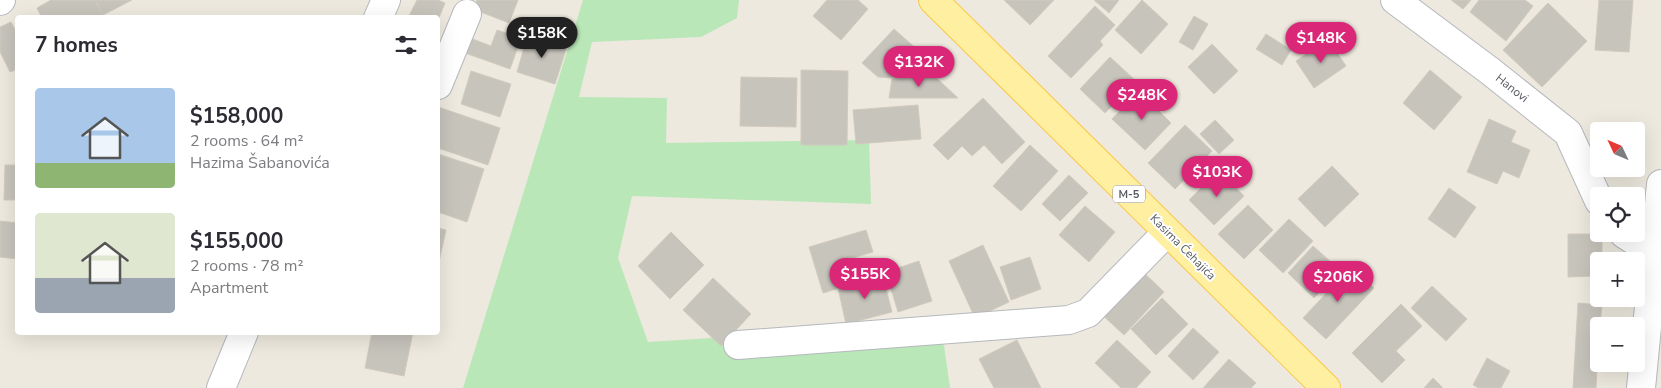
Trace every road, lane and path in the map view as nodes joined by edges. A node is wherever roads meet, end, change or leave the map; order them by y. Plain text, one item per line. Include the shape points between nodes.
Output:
1 (386, 0) edge
2 (933, 0) edge
3 (1395, 0) edge
4 (467, 14) dead end
5 (379, 15) edge
6 (440, 80) edge
7 (1661, 184) edge
8 (1593, 187) edge
9 (1168, 232) junction
10 (1637, 242) edge
11 (1654, 253) junction
12 (243, 335) edge
13 (738, 345) dead end
14 (221, 388) edge
15 (1326, 388) edge
16 (1641, 388) edge

1 - 5 street
2 - 9 main road, Kasima Ćehajića / M-5
3 - 8 street, Hanovi via 1568,133
4 - 6 street
7 - 11 street
9 - 13 street via 1088,313 1069,320
9 - 15 main road, Kasima Ćehajića / M-5
10 - 11 street
11 - 16 street
12 - 14 street

